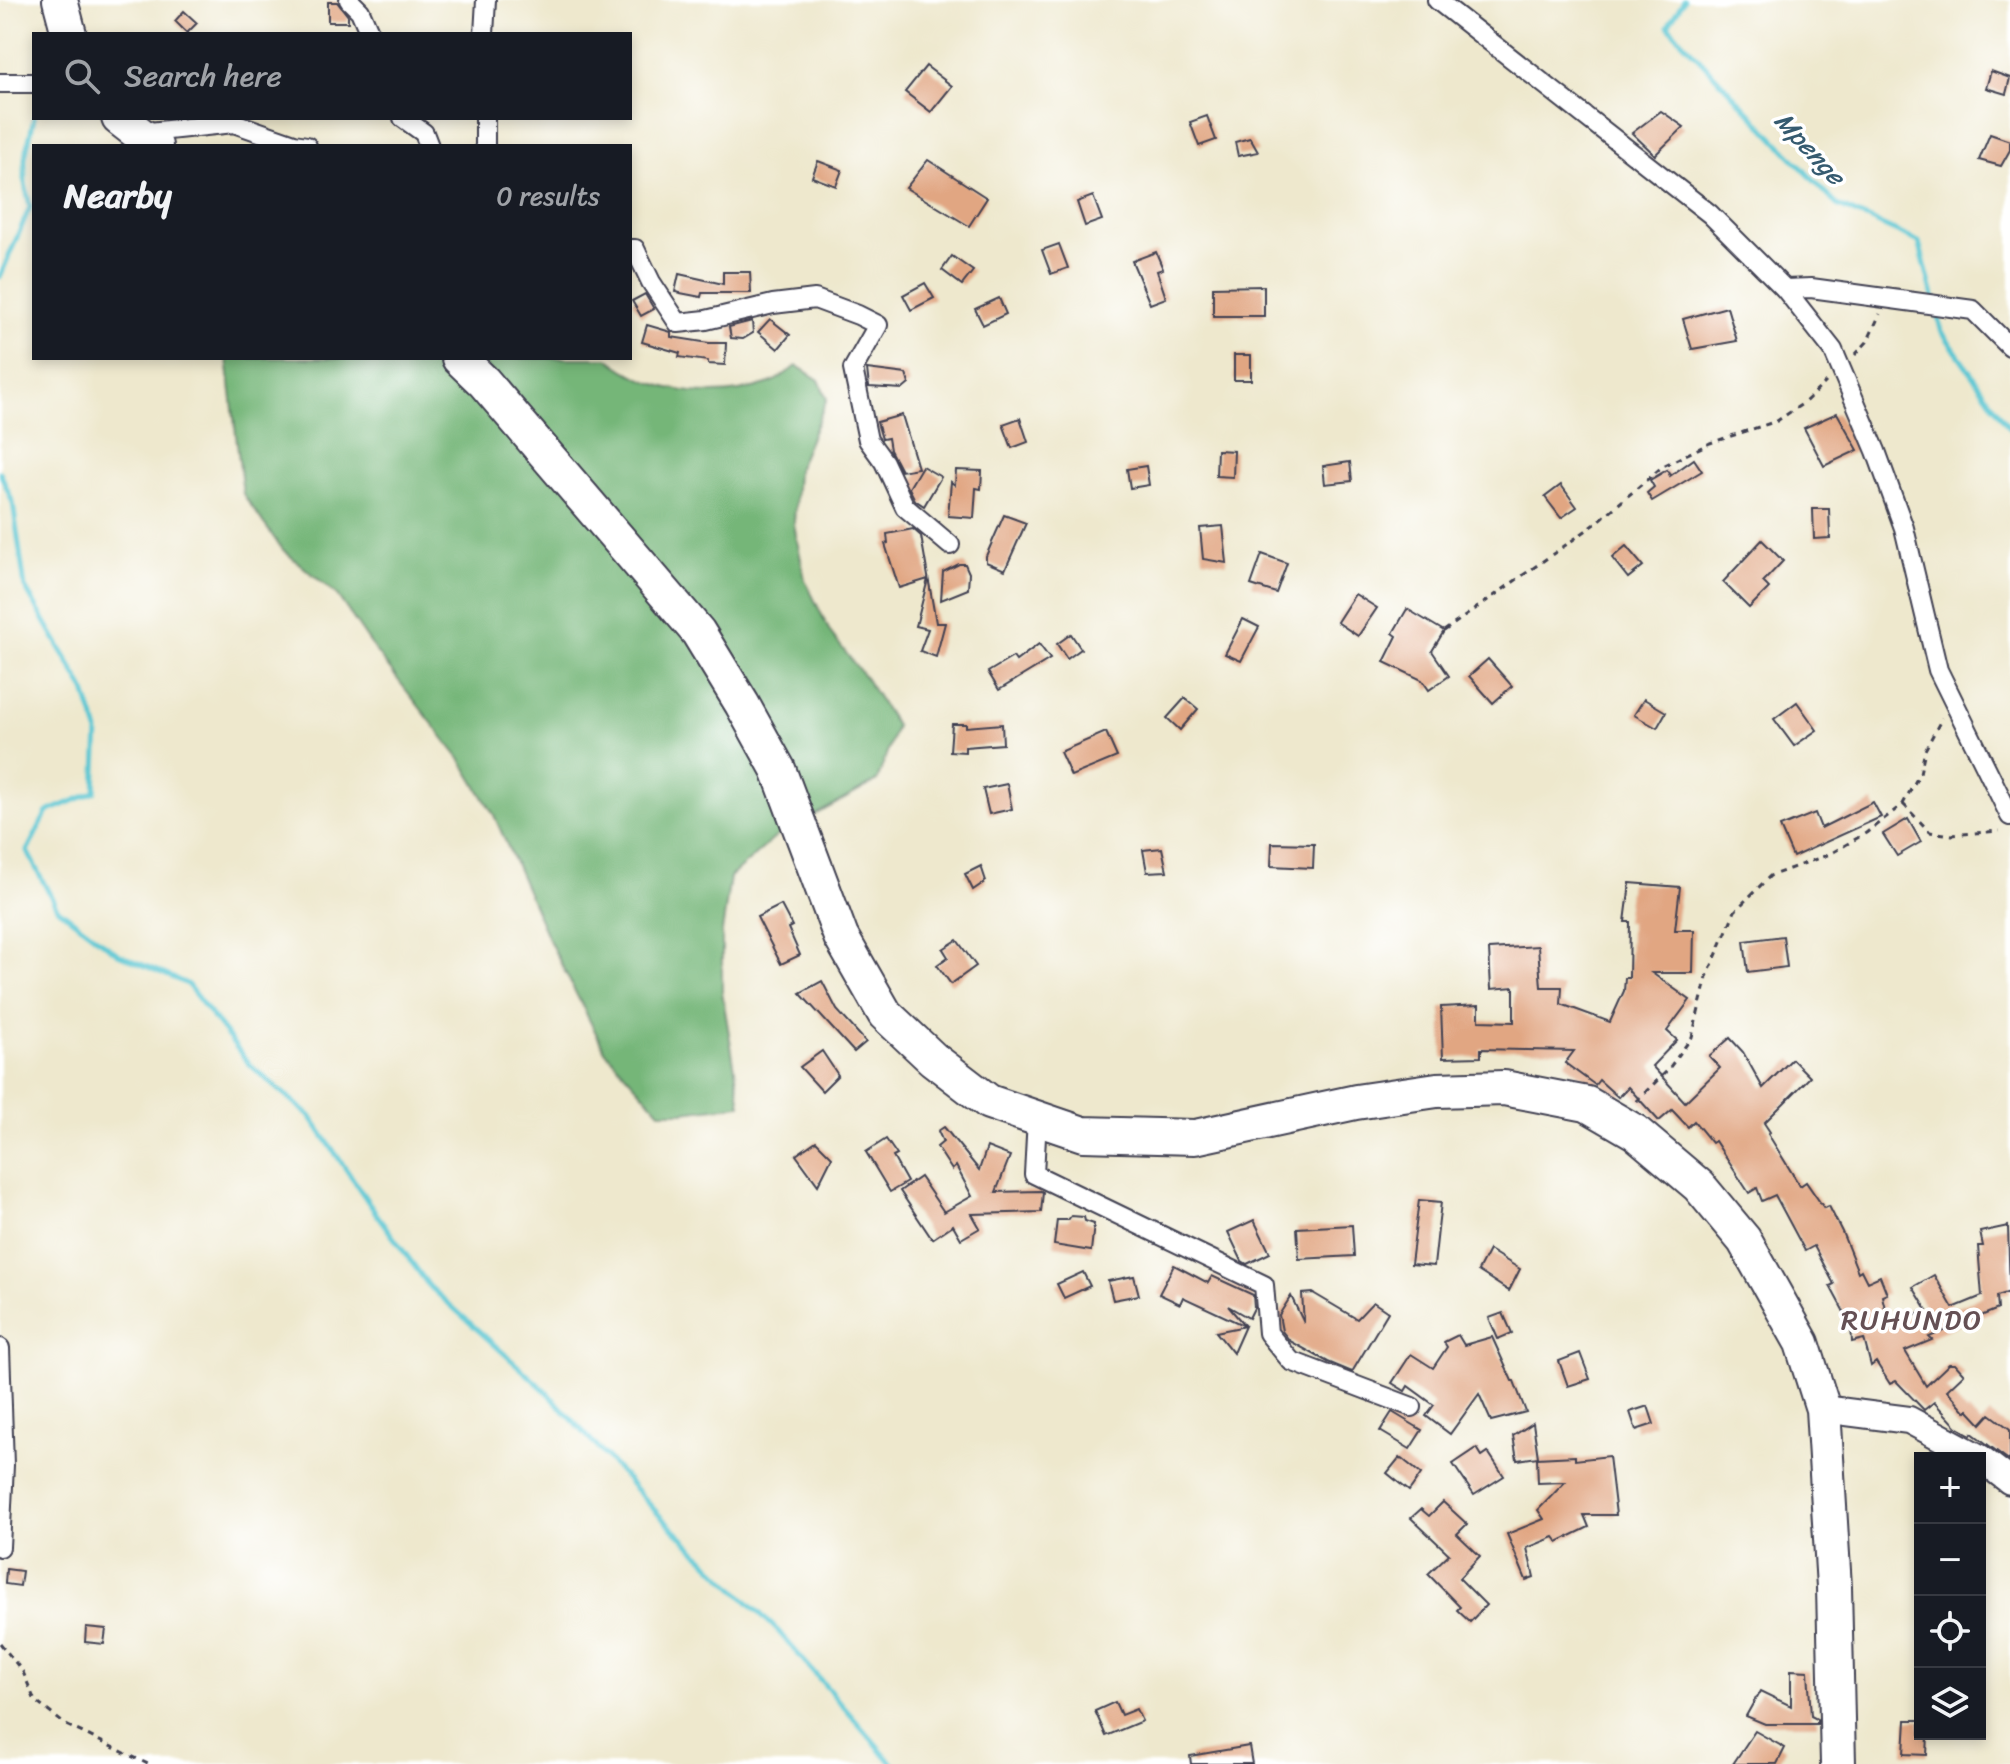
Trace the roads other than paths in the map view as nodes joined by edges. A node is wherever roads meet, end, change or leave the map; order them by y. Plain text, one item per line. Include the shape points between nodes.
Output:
1 (60, 0) edge
2 (349, 0) edge
3 (486, 0) edge
4 (1437, 0) edge
5 (68, 32) edge
6 (369, 32) edge
7 (484, 32) edge
8 (32, 83) edge
9 (1, 85) edge
10 (406, 120) edge
11 (485, 120) edge
12 (131, 129) edge
13 (294, 144) edge
14 (428, 144) edge
15 (485, 144) edge
16 (632, 249) edge
17 (1785, 289) junction
18 (2010, 347) edge
19 (461, 360) edge
20 (950, 545) dead end
21 (2010, 816) edge
22 (1037, 1118) junction
23 (0, 1348) edge
24 (1412, 1407) dead end
25 (1823, 1409) junction
26 (1969, 1452) edge
27 (1986, 1462) edge
28 (2008, 1478) edge
29 (0, 1547) edge
30 (1838, 1764) edge

1 - 5 highway
2 - 6 street
3 - 7 street
4 - 17 street via 1710,214
8 - 9 street
10 - 14 street via 424,133
11 - 15 street
12 - 13 street via 234,123
16 - 20 street via 678,323 815,299 878,325 853,369 868,440 905,507
17 - 18 street via 1973,310
17 - 21 street via 1833,350 1904,528 1938,670
19 - 22 highway via 698,632 778,769 841,937 885,1014 989,1102
22 - 24 street via 1034,1174 1264,1285 1268,1333 1291,1361
22 - 25 highway via 1083,1134 1195,1137 1437,1090 1504,1088 1587,1104 1635,1132 1699,1186 1744,1240 1802,1343
23 - 29 street
25 - 26 main road via 1909,1420
25 - 30 highway
27 - 28 main road

